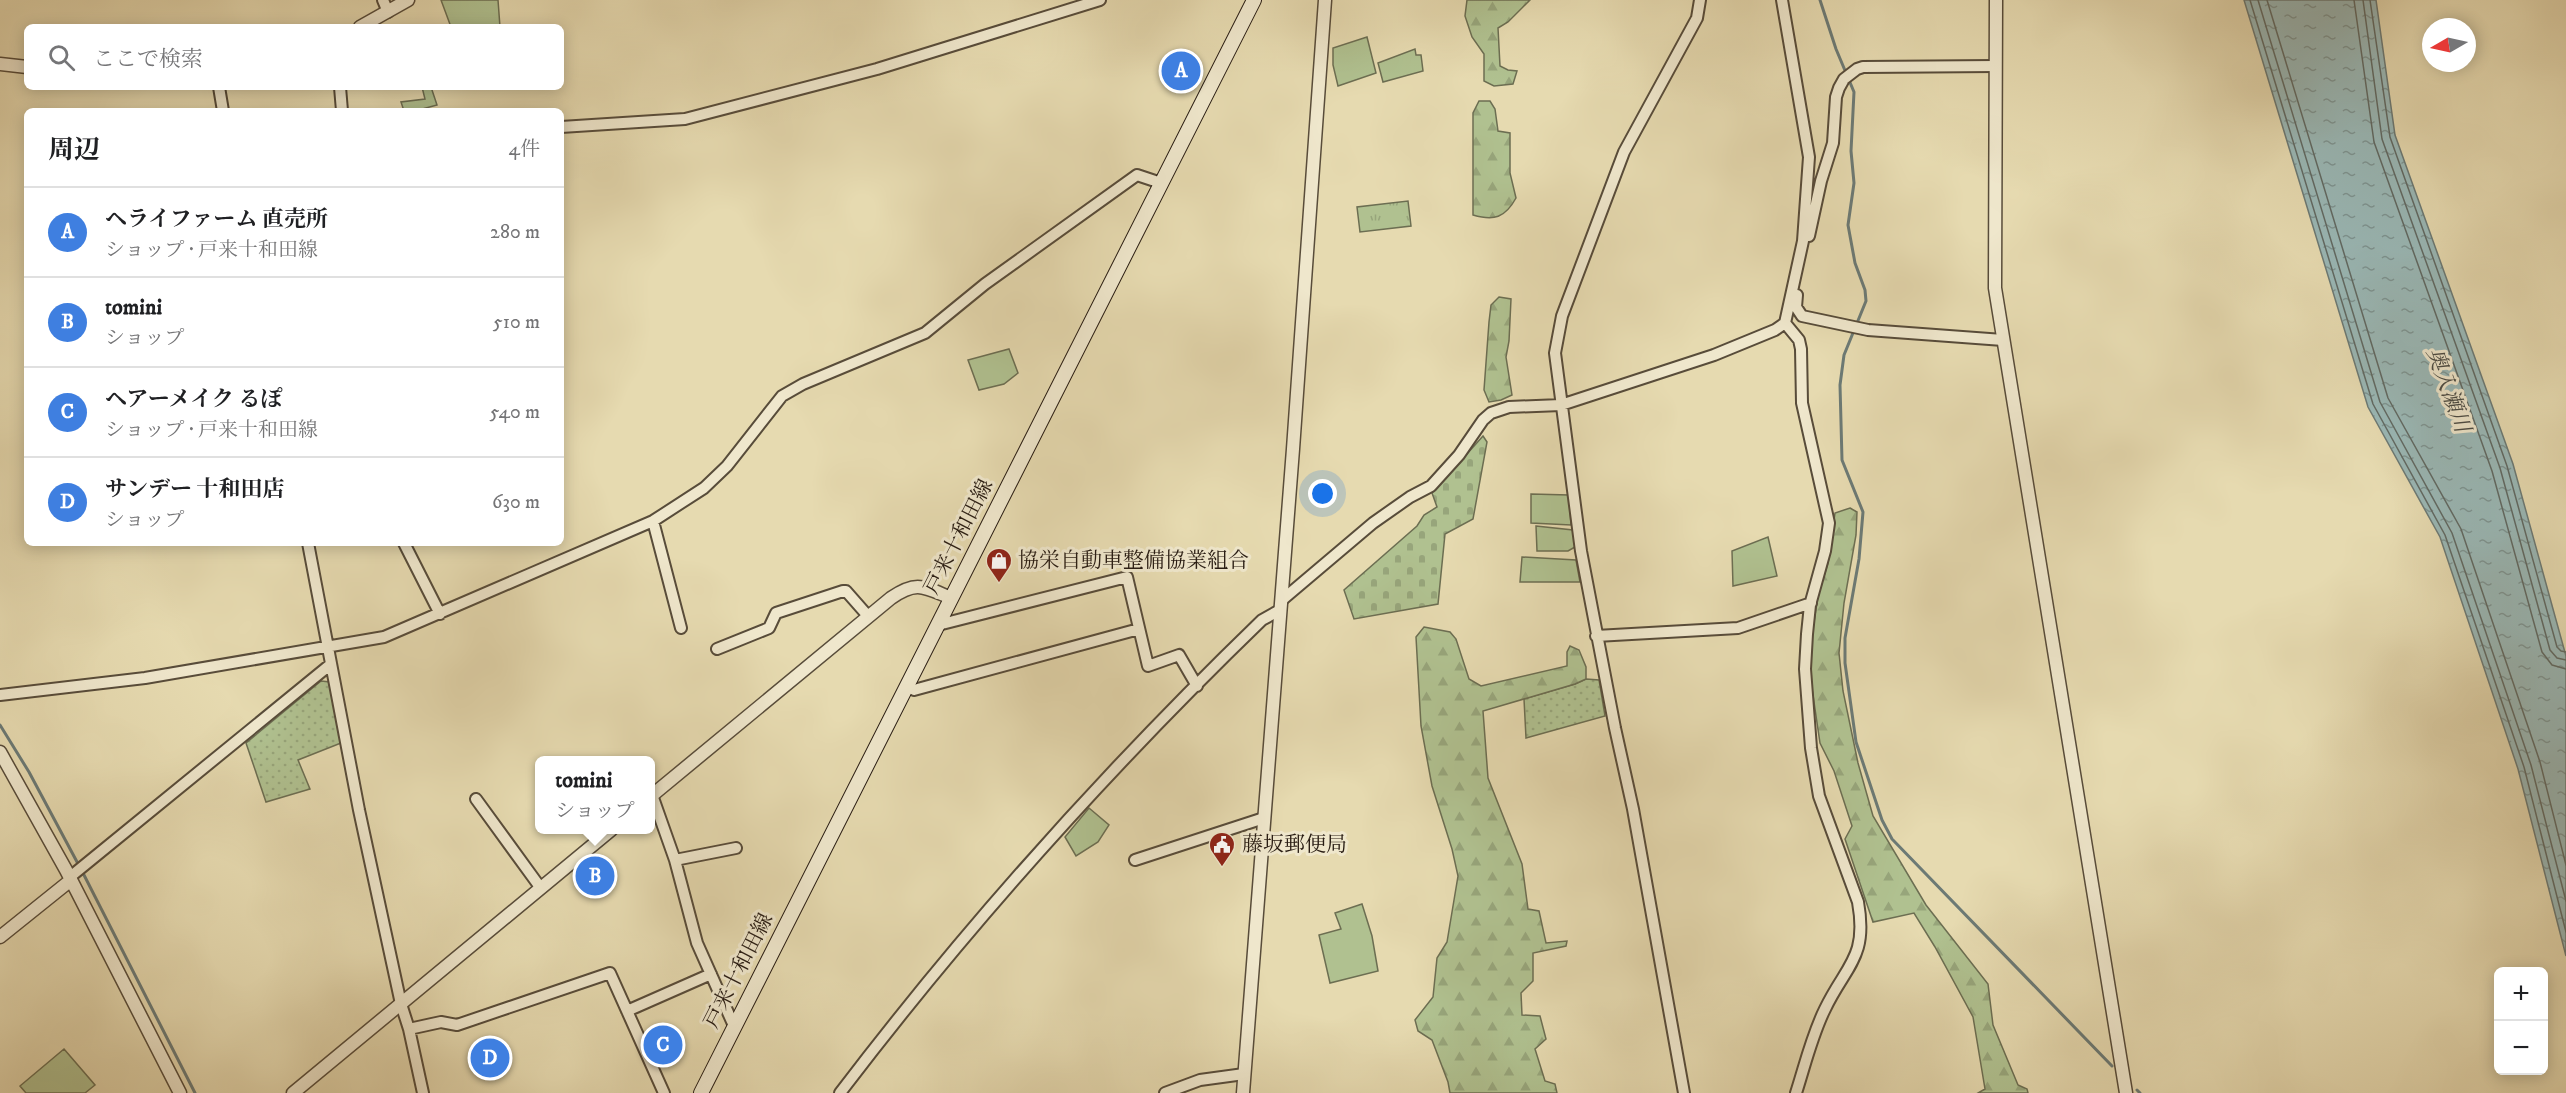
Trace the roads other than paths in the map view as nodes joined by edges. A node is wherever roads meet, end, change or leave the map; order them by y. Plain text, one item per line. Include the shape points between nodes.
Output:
1 (408, 0) edge
2 (1100, 0) edge
3 (1254, 0) edge
4 (1325, 0) edge
5 (1700, 0) edge
6 (1782, 0) edge
7 (1996, 0) edge
8 (386, 6) edge
9 (364, 24) edge
10 (0, 64) edge
11 (1996, 66) junction
12 (24, 67) edge
13 (220, 90) edge
14 (340, 90) edge
15 (222, 108) edge
16 (342, 108) edge
17 (564, 128) edge
18 (1161, 183) junction
19 (1802, 246) junction
20 (1795, 280) junction
21 (1785, 323) junction
22 (2003, 340) junction
23 (1561, 405) junction
24 (652, 521) junction
25 (309, 546) edge
26 (406, 546) edge
27 (951, 598) junction
28 (1810, 603) junction
29 (1281, 605) junction
30 (440, 614) junction
31 (868, 616) junction
32 (938, 625) junction
33 (681, 628) dead end
34 (1139, 629) junction
35 (1596, 636) junction
36 (328, 645) junction
37 (717, 649) dead end
38 (331, 664) junction
39 (907, 686) junction
40 (1197, 686) junction
41 (0, 695) edge
42 (0, 752) edge
43 (655, 794) edge
44 (476, 799) dead end
45 (655, 804) edge
46 (1264, 818) junction
47 (606, 834) edge
48 (736, 848) dead end
49 (675, 860) junction
50 (1135, 860) dead end
51 (75, 873) junction
52 (540, 887) junction
53 (0, 937) edge
54 (711, 974) junction
55 (401, 1004) junction
56 (627, 1011) junction
57 (734, 1026) junction
58 (409, 1029) junction
59 (1244, 1074) junction
60 (180, 1093) edge
61 (294, 1093) edge
62 (423, 1093) edge
63 (664, 1093) edge
64 (701, 1093) edge
65 (840, 1093) edge
66 (1165, 1093) edge
67 (1243, 1093) edge
68 (1684, 1093) edge
69 (1796, 1093) edge
70 (2126, 1093) edge

1 - 8 street
2 - 17 street via 877,69 685,119
3 - 18 main road, 戸来十和田線
4 - 29 street
5 - 23 street via 1697,18 1624,152 1562,316 1556,353
6 - 19 street via 1809,157
7 - 11 street
8 - 9 street
10 - 12 street
11 - 19 street via 1878,66 1857,69 1847,77 1836,97 1833,144 1808,240
11 - 22 street via 1995,288
13 - 15 street
14 - 16 street
18 - 24 street via 1137,175 985,284 925,333 782,396 727,466 704,488
18 - 27 main road, 戸来十和田線
19 - 20 street
20 - 21 street
20 - 22 street via 1799,313 1854,327
21 - 23 street via 1714,355
21 - 28 street via 1799,340 1801,349 1802,404 1829,523
22 - 70 street
23 - 29 street via 1509,407 1491,412 1431,486 1373,523
23 - 35 street
24 - 30 street
24 - 33 street
25 - 36 street
26 - 30 street
27 - 31 street via 912,586
27 - 32 main road, 戸来十和田線
28 - 35 street via 1738,628
28 - 69 street via 1805,669 1815,779 1861,920 1854,962 1824,1011
29 - 40 street
29 - 46 street
30 - 36 street via 384,637
31 - 37 street via 843,591 776,613 769,628
31 - 43 street
32 - 34 street via 1126,577
32 - 39 main road, 戸来十和田線
34 - 39 street via 914,690
34 - 40 street via 1149,666 1179,655
35 - 68 street via 1633,809
36 - 38 street
36 - 41 street via 145,678
38 - 51 street
38 - 55 street
39 - 57 main road, 戸来十和田線
40 - 65 street via 1130,751 1056,833 908,1004
42 - 51 street
44 - 52 street
45 - 49 street
46 - 50 street
46 - 59 street
47 - 52 street
48 - 49 street
49 - 54 street via 697,943
51 - 53 street
51 - 60 street
52 - 55 street
54 - 56 street
54 - 57 street
55 - 58 street
55 - 61 street
56 - 58 street via 610,973 458,1025 441,1022
56 - 63 street
57 - 64 main road, 戸来十和田線
58 - 62 street
59 - 66 street via 1200,1080
59 - 67 street

